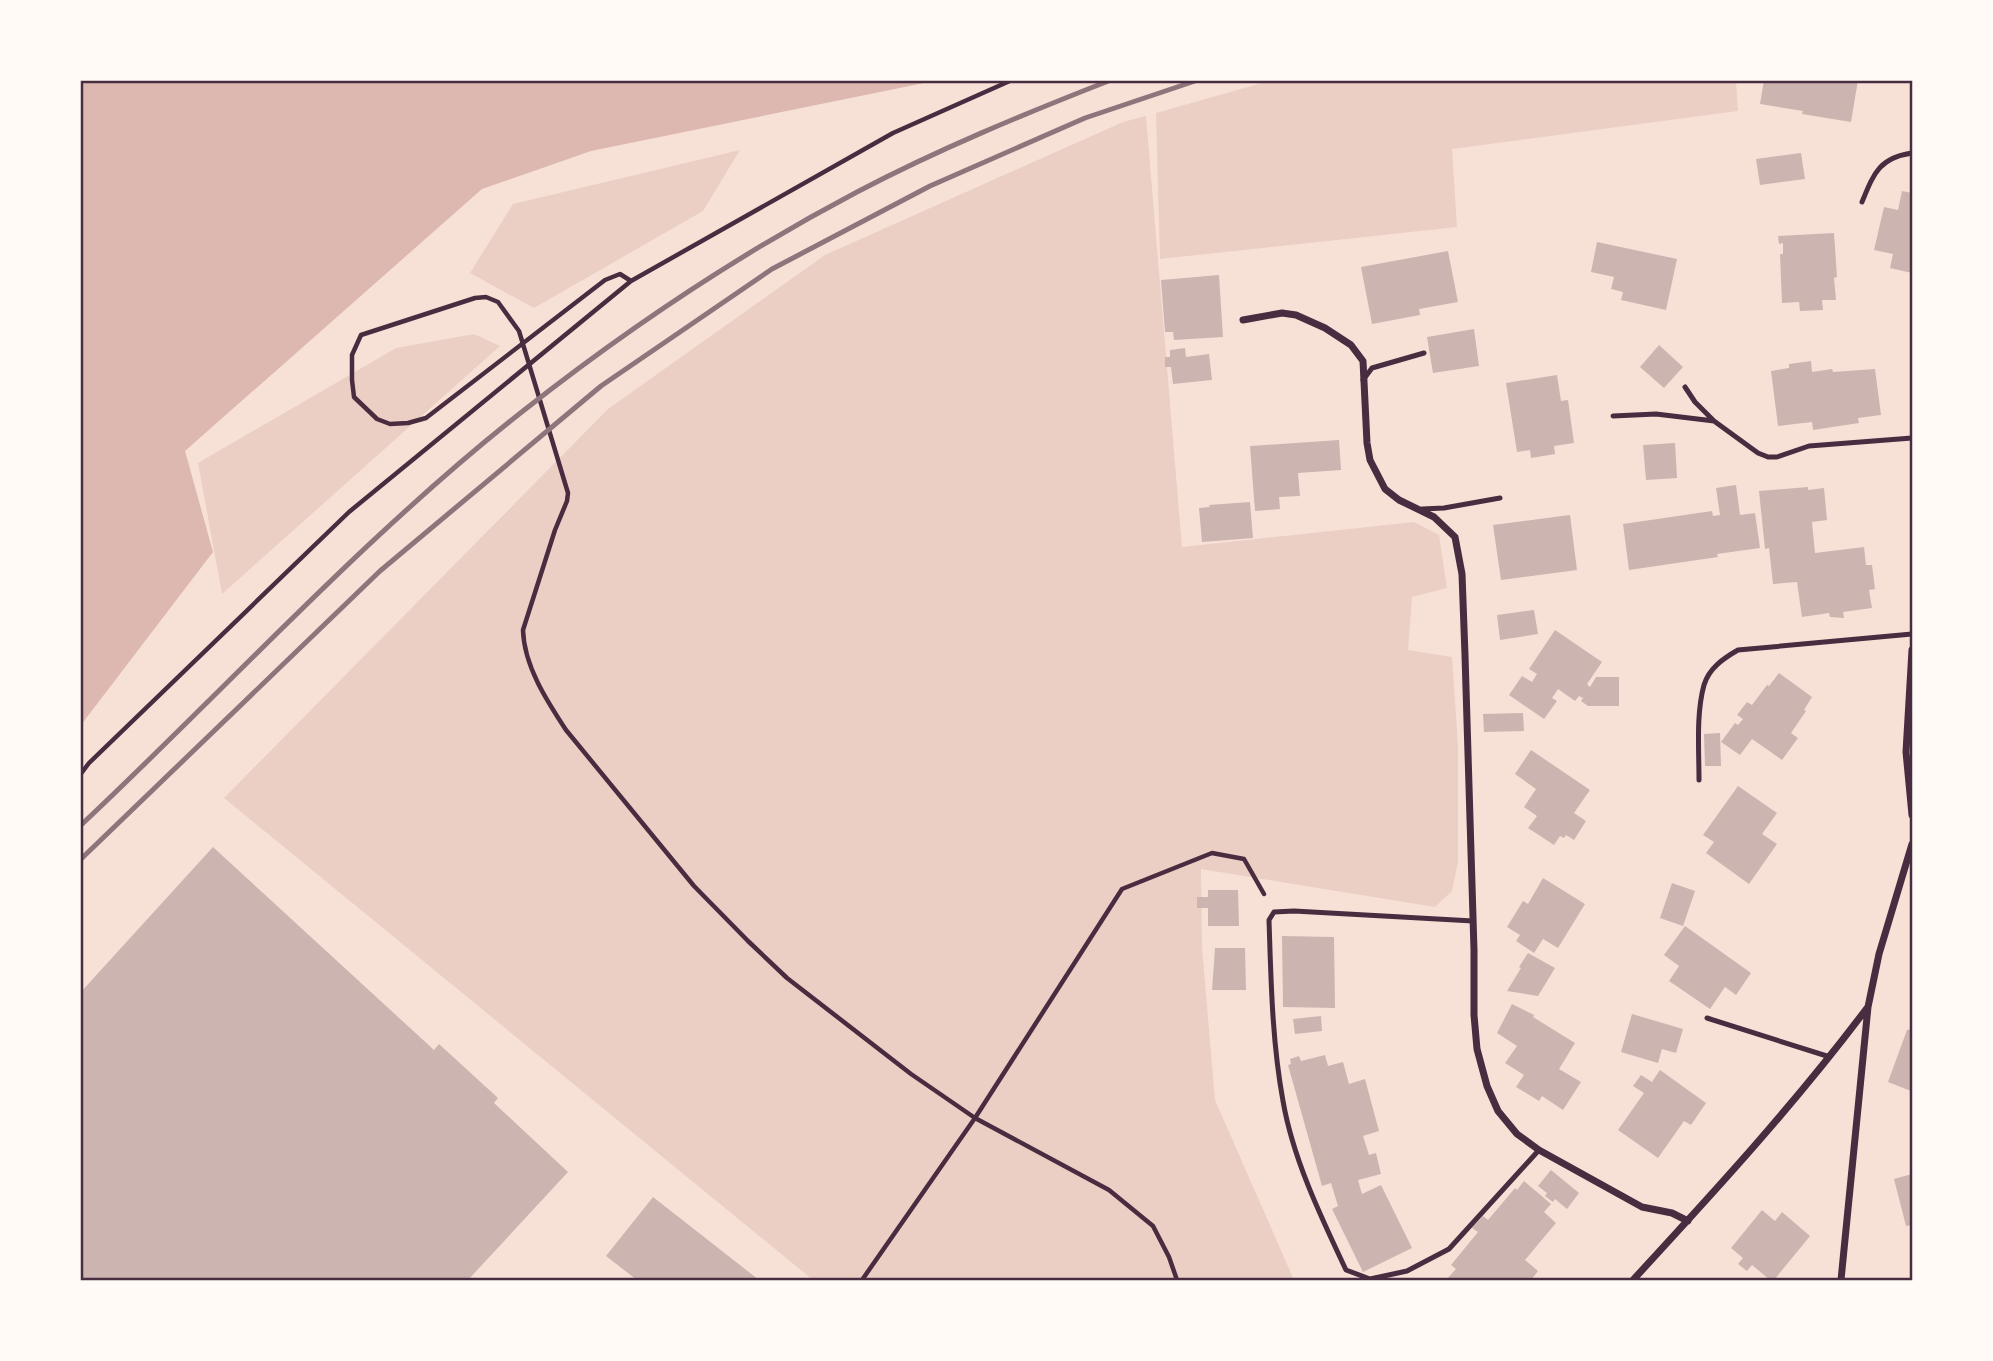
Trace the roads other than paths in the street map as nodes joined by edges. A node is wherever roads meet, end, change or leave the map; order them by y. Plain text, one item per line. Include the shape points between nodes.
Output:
1 (1913, 153) edge
2 (1862, 202) dead end
3 (1243, 320) dead end
4 (1424, 353) dead end
5 (1363, 380) junction
6 (1685, 387) dead end
7 (1614, 416) dead end
8 (1714, 421) junction
9 (1913, 438) edge
10 (1500, 498) dead end
11 (1422, 509) junction
12 (1913, 634) edge
13 (1913, 650) edge
14 (1699, 780) dead end
15 (1913, 815) edge
16 (1913, 844) edge
17 (1474, 920) junction
18 (1868, 1007) junction
19 (1707, 1018) dead end
20 (1830, 1057) junction
21 (1539, 1150) junction
22 (1688, 1221) junction
23 (1633, 1280) edge
24 (1841, 1280) edge

1 - 2 lane via 1884,162 1872,175
3 - 5 street via 1282,313 1325,328 1357,353 1363,362
4 - 5 lane via 1372,368
5 - 11 street via 1370,460 1385,489
6 - 8 lane
7 - 8 lane via 1656,414
8 - 9 lane via 1768,457 1808,446
10 - 11 lane
11 - 17 street via 1455,537 1462,574
12 - 14 lane via 1738,650 1721,659 1704,684
13 - 15 street via 1906,752
16 - 18 street via 1879,954
17 - 21 street via 1474,1015 1487,1086 1517,1134
17 - 21 lane via 1274,912 1269,920 1274,1027 1283,1102 1297,1152 1346,1270 1370,1279 1407,1272 1449,1249
18 - 20 street
18 - 24 street
19 - 20 lane
20 - 22 street
21 - 22 street via 1643,1207
22 - 23 street

